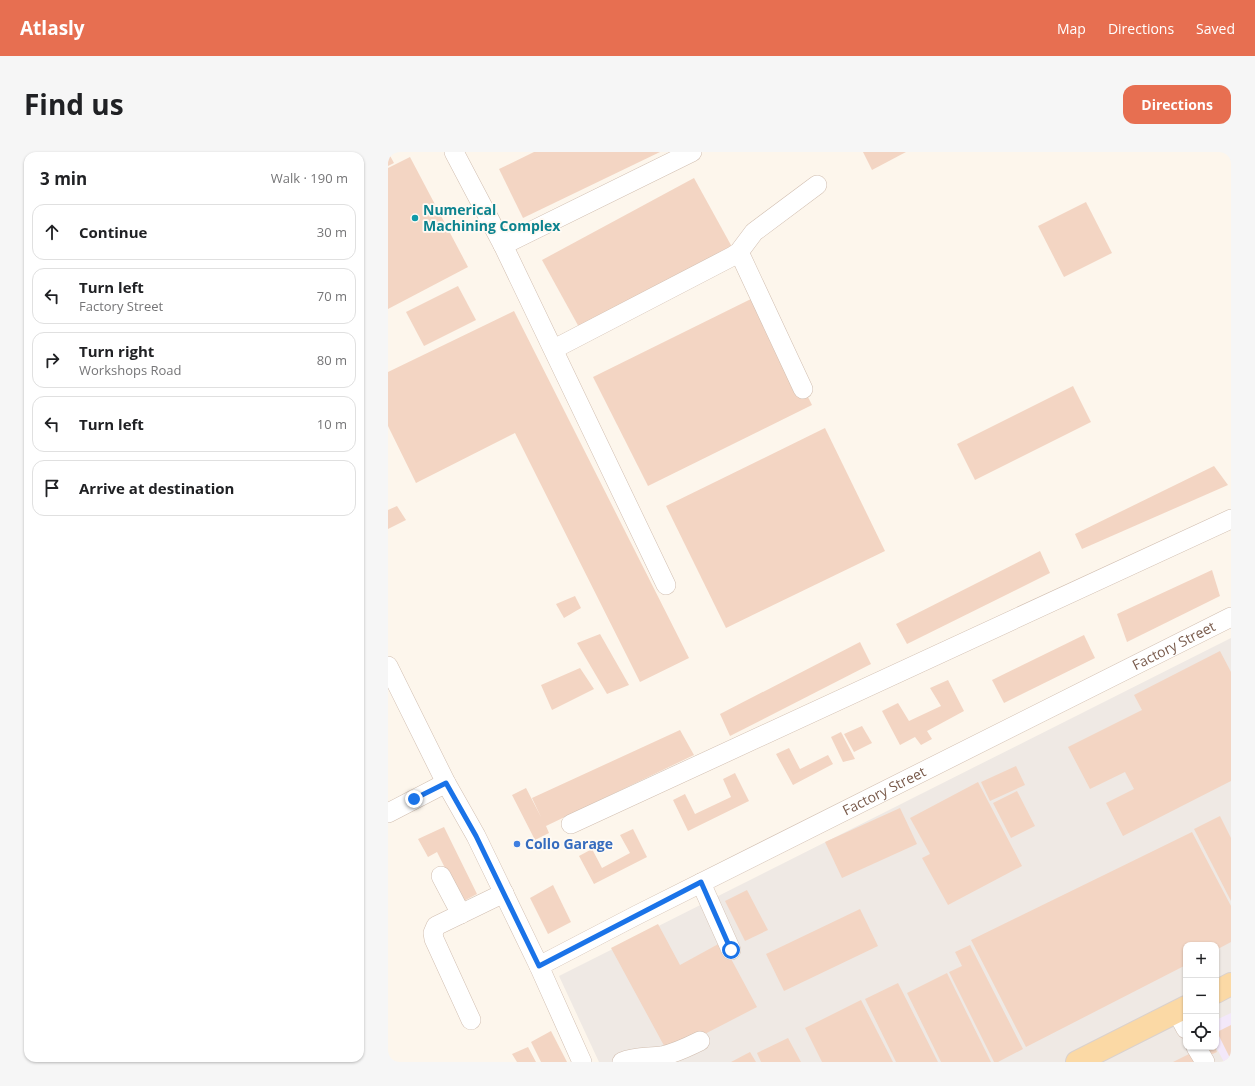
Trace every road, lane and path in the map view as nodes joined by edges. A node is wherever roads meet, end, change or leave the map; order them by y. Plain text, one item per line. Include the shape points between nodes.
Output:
1 (454, 152) edge
2 (692, 152) edge
3 (817, 185) dead end
4 (503, 245) junction
5 (739, 252) junction
6 (554, 349) junction
7 (803, 389) dead end
8 (1231, 519) edge
9 (666, 585) dead end
10 (1231, 617) edge
11 (388, 666) edge
12 (446, 783) junction
13 (388, 813) edge
14 (571, 824) dead end
15 (441, 876) dead end
16 (701, 882) junction
17 (504, 893) junction
18 (461, 914) junction
19 (731, 950) dead end
20 (539, 966) junction
21 (1231, 984) edge
22 (1219, 990) edge
23 (1183, 1016) edge
24 (471, 1020) dead end
25 (700, 1041) dead end
26 (1198, 1050) edge
27 (582, 1062) edge
28 (622, 1062) edge
29 (1077, 1062) edge
30 (1205, 1062) edge

1 - 4 street
2 - 4 street
3 - 5 street via 754,232
4 - 6 street
5 - 6 street
5 - 7 street
6 - 9 street
8 - 14 street
10 - 16 street, Factory Street
11 - 12 street
12 - 13 street
12 - 17 street
15 - 18 street
16 - 19 street
16 - 20 street, Factory Street
17 - 18 street
17 - 20 street
18 - 24 street via 436,926 433,932
20 - 27 street
21 - 22 main road
23 - 29 main road
25 - 28 street via 672,1053 636,1057
26 - 30 street

